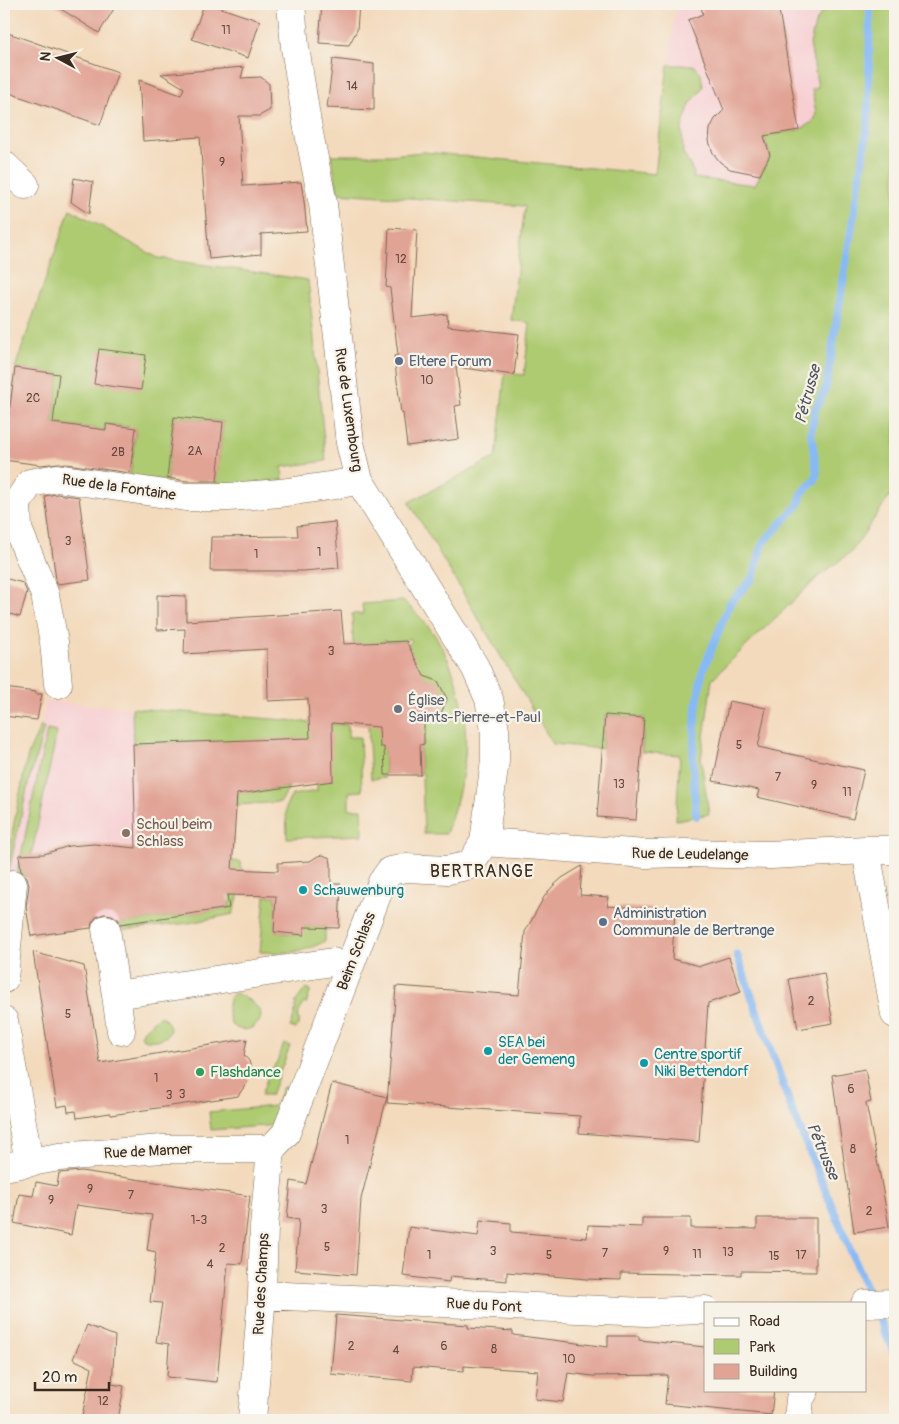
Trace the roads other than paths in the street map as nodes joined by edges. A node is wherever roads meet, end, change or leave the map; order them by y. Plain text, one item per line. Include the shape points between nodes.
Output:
1 (292, 4) edge
2 (4, 165) edge
3 (25, 185) dead end
4 (359, 480) junction
5 (58, 684) dead end
6 (484, 842) junction
7 (866, 850) junction
8 (895, 850) edge
9 (13, 884) dead end
10 (106, 929) dead end
11 (333, 962) dead end
12 (4, 979) edge
13 (116, 995) junction
14 (895, 1014) edge
15 (4, 1021) edge
16 (121, 1031) dead end
17 (278, 1141) junction
18 (16, 1165) edge
19 (262, 1296) junction
20 (895, 1303) edge
21 (866, 1304) edge
22 (704, 1310) edge
23 (804, 1392) edge
24 (252, 1420) edge
25 (798, 1420) edge

1 - 4 street, Rue de Luxembourg via 295,47 323,204 350,443
2 - 3 street
4 - 5 street, Rue de la Fontaine via 280,493 228,497 186,497 57,478 30,483 16,503 18,529 45,595
4 - 6 street, Rue de Luxembourg via 475,667 489,699 495,730 495,761
6 - 7 street, Rue de Leudelange via 646,854 771,855
6 - 17 street, Beim Schlass via 470,864 448,870 406,868 390,871 382,882
7 - 8 street, Rue de Leudelange
7 - 14 street
9 - 12 street
10 - 13 street
11 - 13 street, Beim Schlass
13 - 16 street
15 - 18 street
17 - 18 street, Rue de Mamer via 59,1157
17 - 19 street, Rue des Champs via 264,1227
19 - 22 street, Rue du Pont via 646,1312
19 - 24 street, Rue des Champs
20 - 21 street
23 - 25 street

